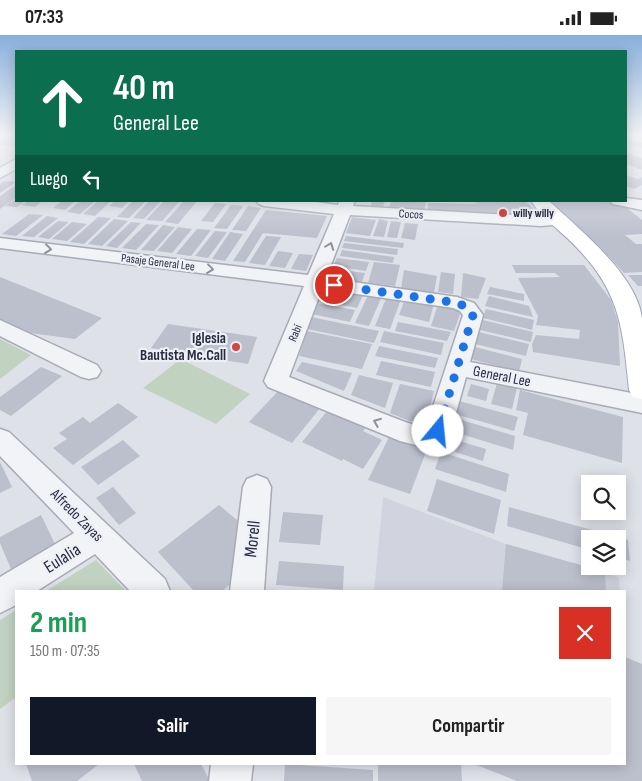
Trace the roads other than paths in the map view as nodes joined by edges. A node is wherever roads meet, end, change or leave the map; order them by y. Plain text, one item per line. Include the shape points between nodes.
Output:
1 (0, 175) edge
2 (15, 177) edge
3 (284, 202) edge
4 (540, 202) edge
5 (624, 202) edge
6 (345, 205) edge
7 (642, 205) edge
8 (559, 221) junction
9 (0, 243) edge
10 (316, 282) junction
11 (0, 327) edge
12 (457, 367) junction
13 (89, 371) dead end
14 (642, 390) edge
15 (642, 404) edge
16 (0, 439) edge
17 (257, 487) dead end
18 (98, 535) junction
19 (152, 590) edge
20 (247, 590) edge
21 (0, 596) edge
22 (232, 765) edge
23 (230, 781) edge

1 - 2 street
3 - 6 street, Cocos
4 - 8 main road
5 - 7 street
6 - 8 street, Cocos
10 -> 6 street, Rabí
8 - 14 main road via 599,260 623,296 634,332
9 -> 10 street, Pasaje General Lee
10 - 12 street, General Lee via 458,303 466,307 473,315
12 -> 10 street, Rabí via 438,431 423,437 400,431 276,381
11 - 13 street
12 - 15 street, General Lee
16 - 18 street, Alfredo Zayas
17 - 20 street, Morell
18 - 19 street, Alfredo Zayas
18 - 21 street, Eulalia
22 - 23 street

